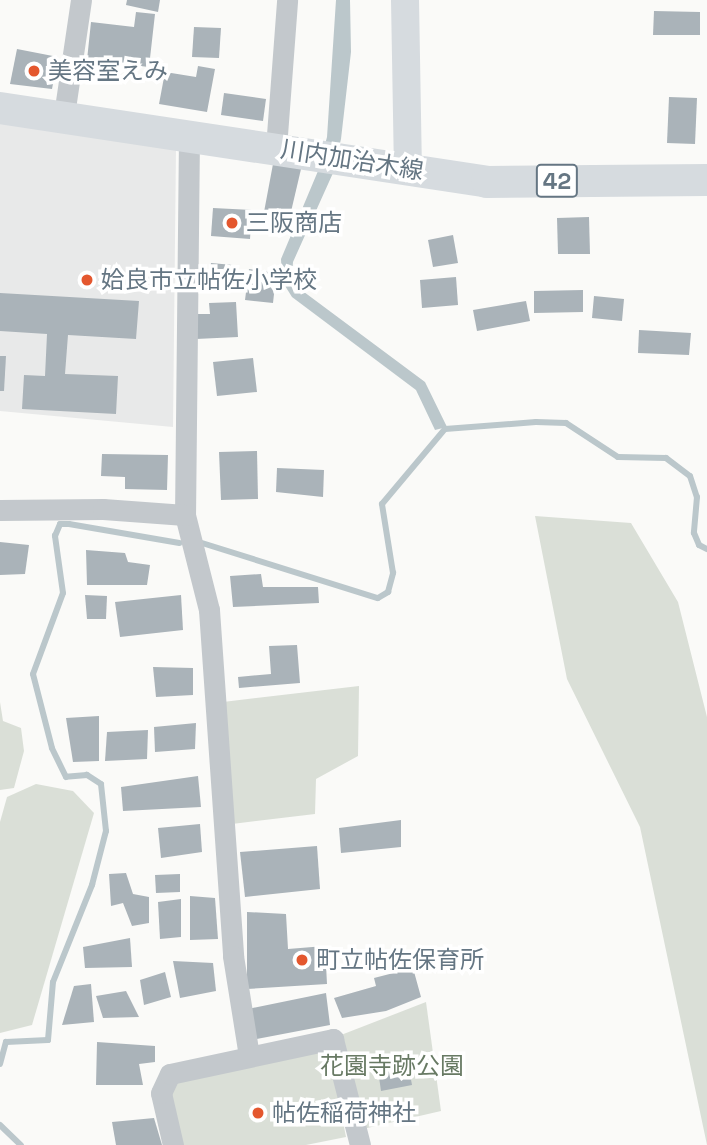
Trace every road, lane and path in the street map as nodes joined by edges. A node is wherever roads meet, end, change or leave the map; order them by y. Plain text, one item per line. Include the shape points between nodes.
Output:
1 (81, 0) edge
2 (287, 0) edge
3 (405, 0) edge
4 (0, 108) edge
5 (64, 115) junction
6 (189, 136) junction
7 (276, 148) junction
8 (408, 170) junction
9 (707, 180) edge
10 (0, 510) edge
11 (185, 515) junction
12 (249, 1056) junction
13 (173, 1145) edge
14 (360, 1145) edge

1 - 5 street
2 - 7 street
3 - 8 main road
4 - 5 main road, 川内加治木線 / 42
5 - 6 main road, 川内加治木線 / 42
6 - 7 main road, 川内加治木線 / 42
6 - 11 street
7 - 8 main road, 川内加治木線 / 42
8 - 9 main road, 川内加治木線 / 42 via 487,181
10 - 11 street via 103,509
11 - 12 street via 209,610 233,956
12 - 13 street via 170,1074 161,1093
12 - 14 street via 333,1038

